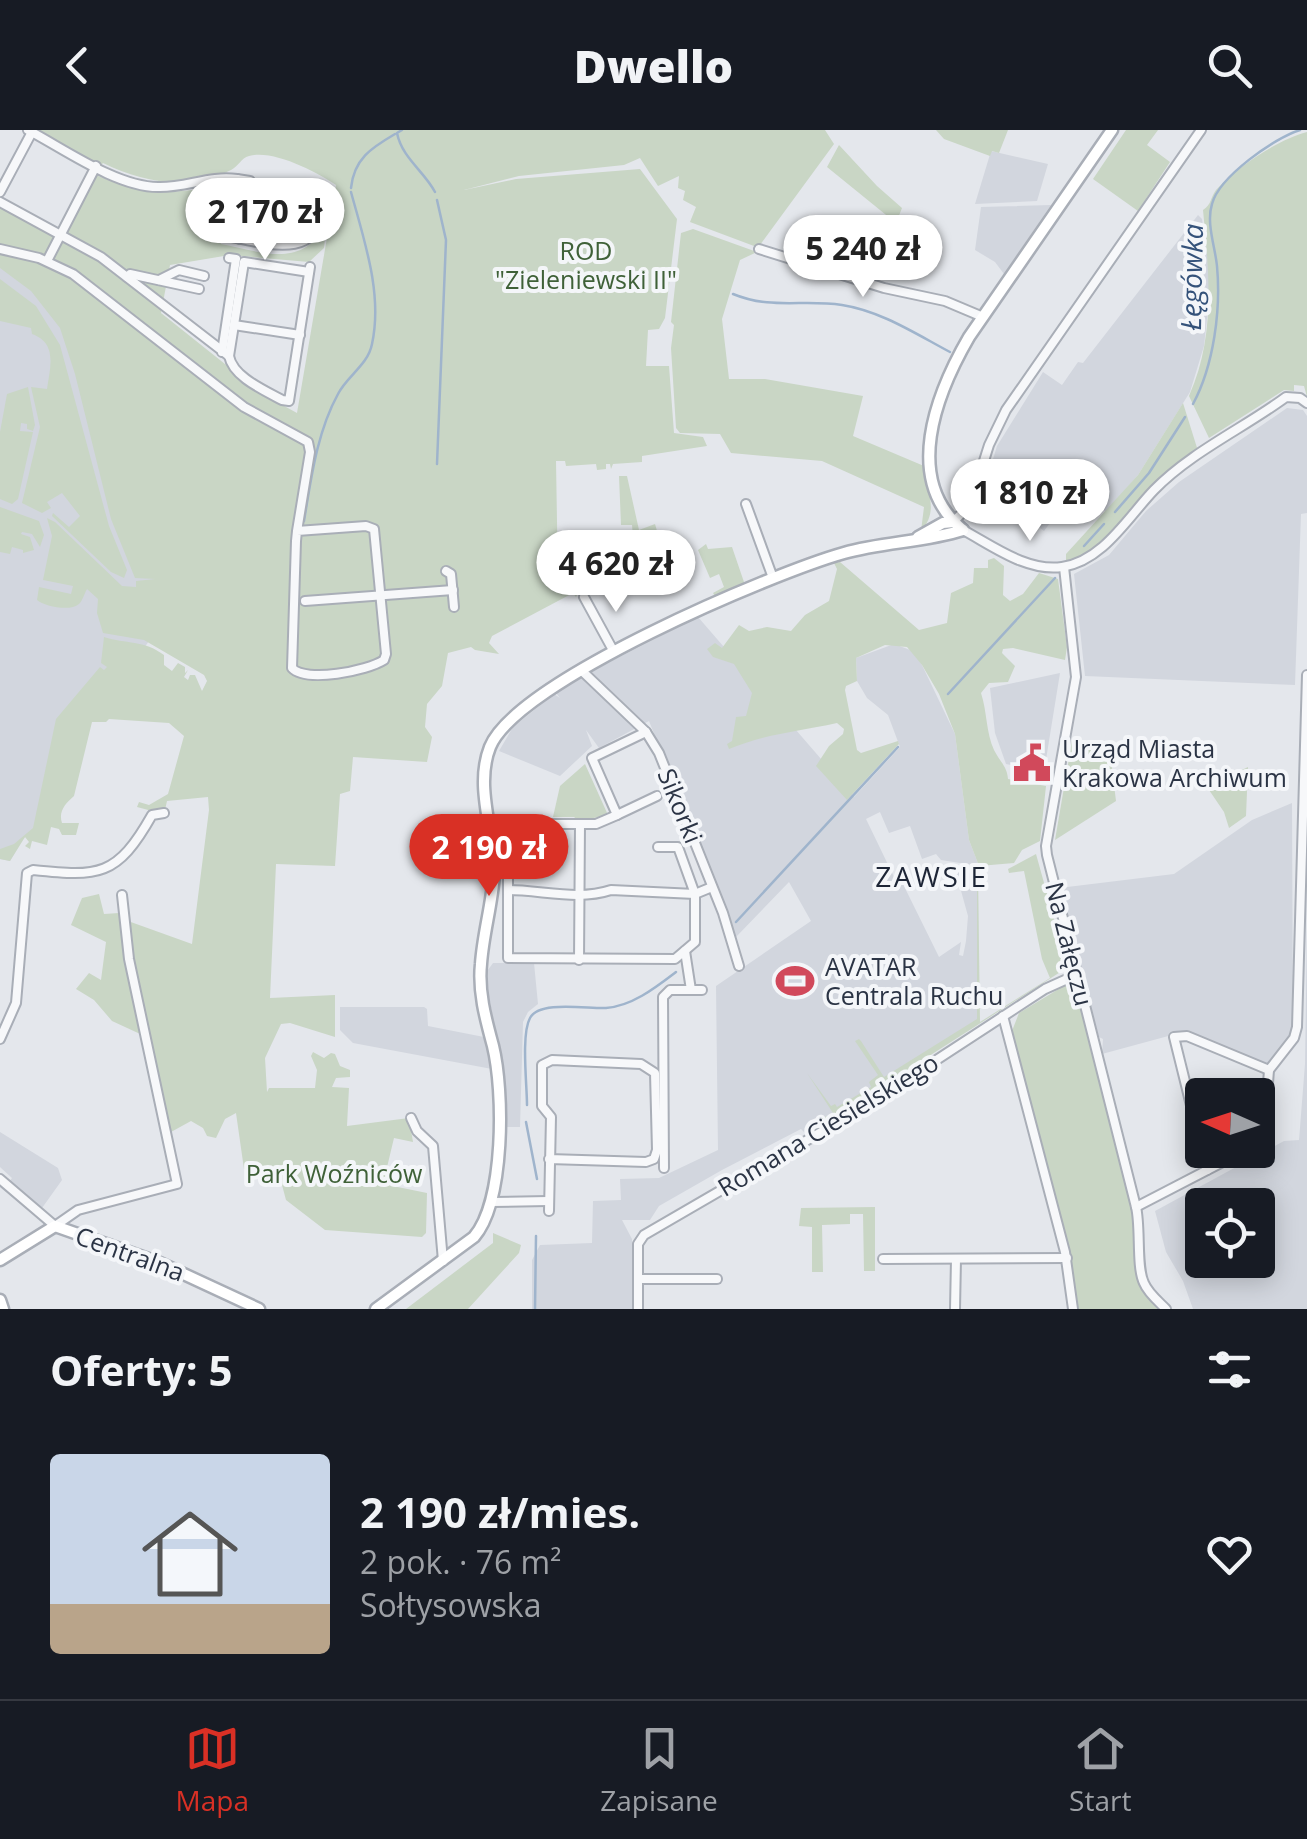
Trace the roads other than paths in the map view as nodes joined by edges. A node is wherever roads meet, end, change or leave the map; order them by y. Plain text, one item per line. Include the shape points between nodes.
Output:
1 (1112, 130) edge
2 (1201, 130) edge
3 (30, 131) edge
4 (96, 166) junction
5 (0, 192) edge
6 (0, 202) edge
7 (318, 204) dead end
8 (62, 234) junction
9 (0, 248) edge
10 (759, 250) dead end
11 (230, 258) dead end
12 (47, 261) junction
13 (204, 276) dead end
14 (128, 277) junction
15 (159, 280) junction
16 (199, 289) dead end
17 (984, 317) junction
18 (234, 324) junction
19 (300, 334) junction
20 (226, 354) junction
21 (1307, 403) edge
22 (746, 504) dead end
23 (938, 504) junction
24 (958, 526) junction
25 (934, 528) junction
26 (297, 531) junction
27 (911, 540) junction
28 (1064, 566) junction
29 (446, 571) dead end
30 (772, 578) junction
31 (453, 590) junction
32 (381, 596) junction
33 (584, 597) dead end
34 (305, 601) dead end
35 (454, 607) dead end
36 (614, 652) junction
37 (581, 670) junction
38 (1307, 675) edge
39 (646, 732) junction
40 (657, 796) dead end
41 (164, 813) dead end
42 (617, 814) junction
43 (489, 823) junction
44 (508, 824) junction
45 (580, 824) junction
46 (658, 847) dead end
47 (712, 886) junction
48 (508, 890) junction
49 (122, 894) dead end
50 (580, 894) junction
51 (695, 894) junction
52 (685, 951) junction
53 (579, 960) junction
54 (739, 966) dead end
55 (1076, 974) junction
56 (691, 990) junction
57 (702, 990) dead end
58 (1003, 1016) junction
59 (0, 1039) edge
60 (1270, 1070) junction
61 (1269, 1078) edge
62 (411, 1118) dead end
63 (549, 1159) junction
64 (664, 1168) dead end
65 (1211, 1168) edge
66 (1207, 1170) junction
67 (0, 1179) edge
68 (492, 1202) junction
69 (1136, 1206) junction
70 (55, 1226) junction
71 (1066, 1258) junction
72 (883, 1259) dead end
73 (956, 1259) junction
74 (0, 1260) edge
75 (443, 1260) junction
76 (638, 1279) junction
77 (717, 1279) dead end
78 (0, 1300) edge
79 (3, 1309) edge
80 (259, 1309) edge
81 (376, 1309) edge
82 (638, 1309) edge
83 (956, 1309) edge
84 (1073, 1309) edge
85 (1166, 1309) edge

1 - 17 street
2 - 24 street via 1006,410
3 - 4 street
3 - 5 street
4 - 7 street via 152,187 233,178 226,236 282,247 308,236
4 - 8 street
6 - 8 street
8 - 12 street
8 - 14 street
9 - 12 street
10 - 17 street
11 - 20 street via 236,259
12 - 26 street via 91,287 252,412 308,442
13 - 15 street via 179,270
14 - 15 street
14 - 20 street
15 - 16 street
17 - 23 street via 951,368 938,404 930,468
18 - 19 street
18 - 19 street via 244,262 309,269
18 - 20 street
19 - 20 street via 289,401 248,380
21 - 28 street via 1286,397 1184,465 1097,551
22 - 30 street
23 - 24 street
23 - 25 street
24 - 25 street
24 - 27 street
24 - 28 street via 1022,561
25 - 27 street
26 - 32 street via 373,528
26 - 32 street via 292,668 299,675 364,670 384,660
27 - 30 street via 844,553
28 - 55 street, Na Załęczu via 1076,677 1046,846
29 - 31 street
30 - 36 street
31 - 32 street
31 - 35 street
32 - 34 street
33 - 36 street
36 - 37 street
37 - 39 street, Sikorki
37 - 43 street via 494,739 486,769
38 - 60 street via 1297,1027
39 - 42 street via 592,758
39 - 47 street, Sikorki
40 - 42 street
41 - 59 street via 152,815 127,852 102,871 27,872 16,1003
42 - 45 street
43 - 44 street
43 - 68 street via 494,878 480,977 501,1097
44 - 45 street
44 - 48 street
45 - 50 street
46 - 51 street via 678,847
47 - 51 street
47 - 54 street, Sikorki
48 - 50 street
48 - 53 street via 508,958
49 - 70 street, Centralna via 129,959 177,1184 78,1210
50 - 51 street
50 - 53 street
51 - 52 street via 695,942
52 - 53 street via 670,960
52 - 56 street
55 - 58 street, Romana Ciesielskiego
55 - 69 street, Na Załęczu
56 - 57 street
56 - 64 street via 670,990 663,997
58 - 71 street
58 - 76 street, Romana Ciesielskiego via 866,1106 644,1235
60 - 61 street
60 - 66 street via 1187,1036 1174,1037
62 - 75 street via 433,1146
63 - 63 street via 551,1117 542,1106 542,1066 552,1060 641,1064 656,1073 654,1159
63 - 68 street via 548,1206
65 - 66 street
66 - 69 street
67 - 70 street, Centralna
68 - 75 street via 480,1230
69 - 85 street, Na Załęczu via 1140,1274
70 - 74 street, Centralna
70 - 80 street, Centralna via 160,1262
71 - 73 street
71 - 84 street
72 - 73 street
73 - 83 street
75 - 81 street
76 - 77 street
76 - 82 street, Romana Ciesielskiego
78 - 79 street

